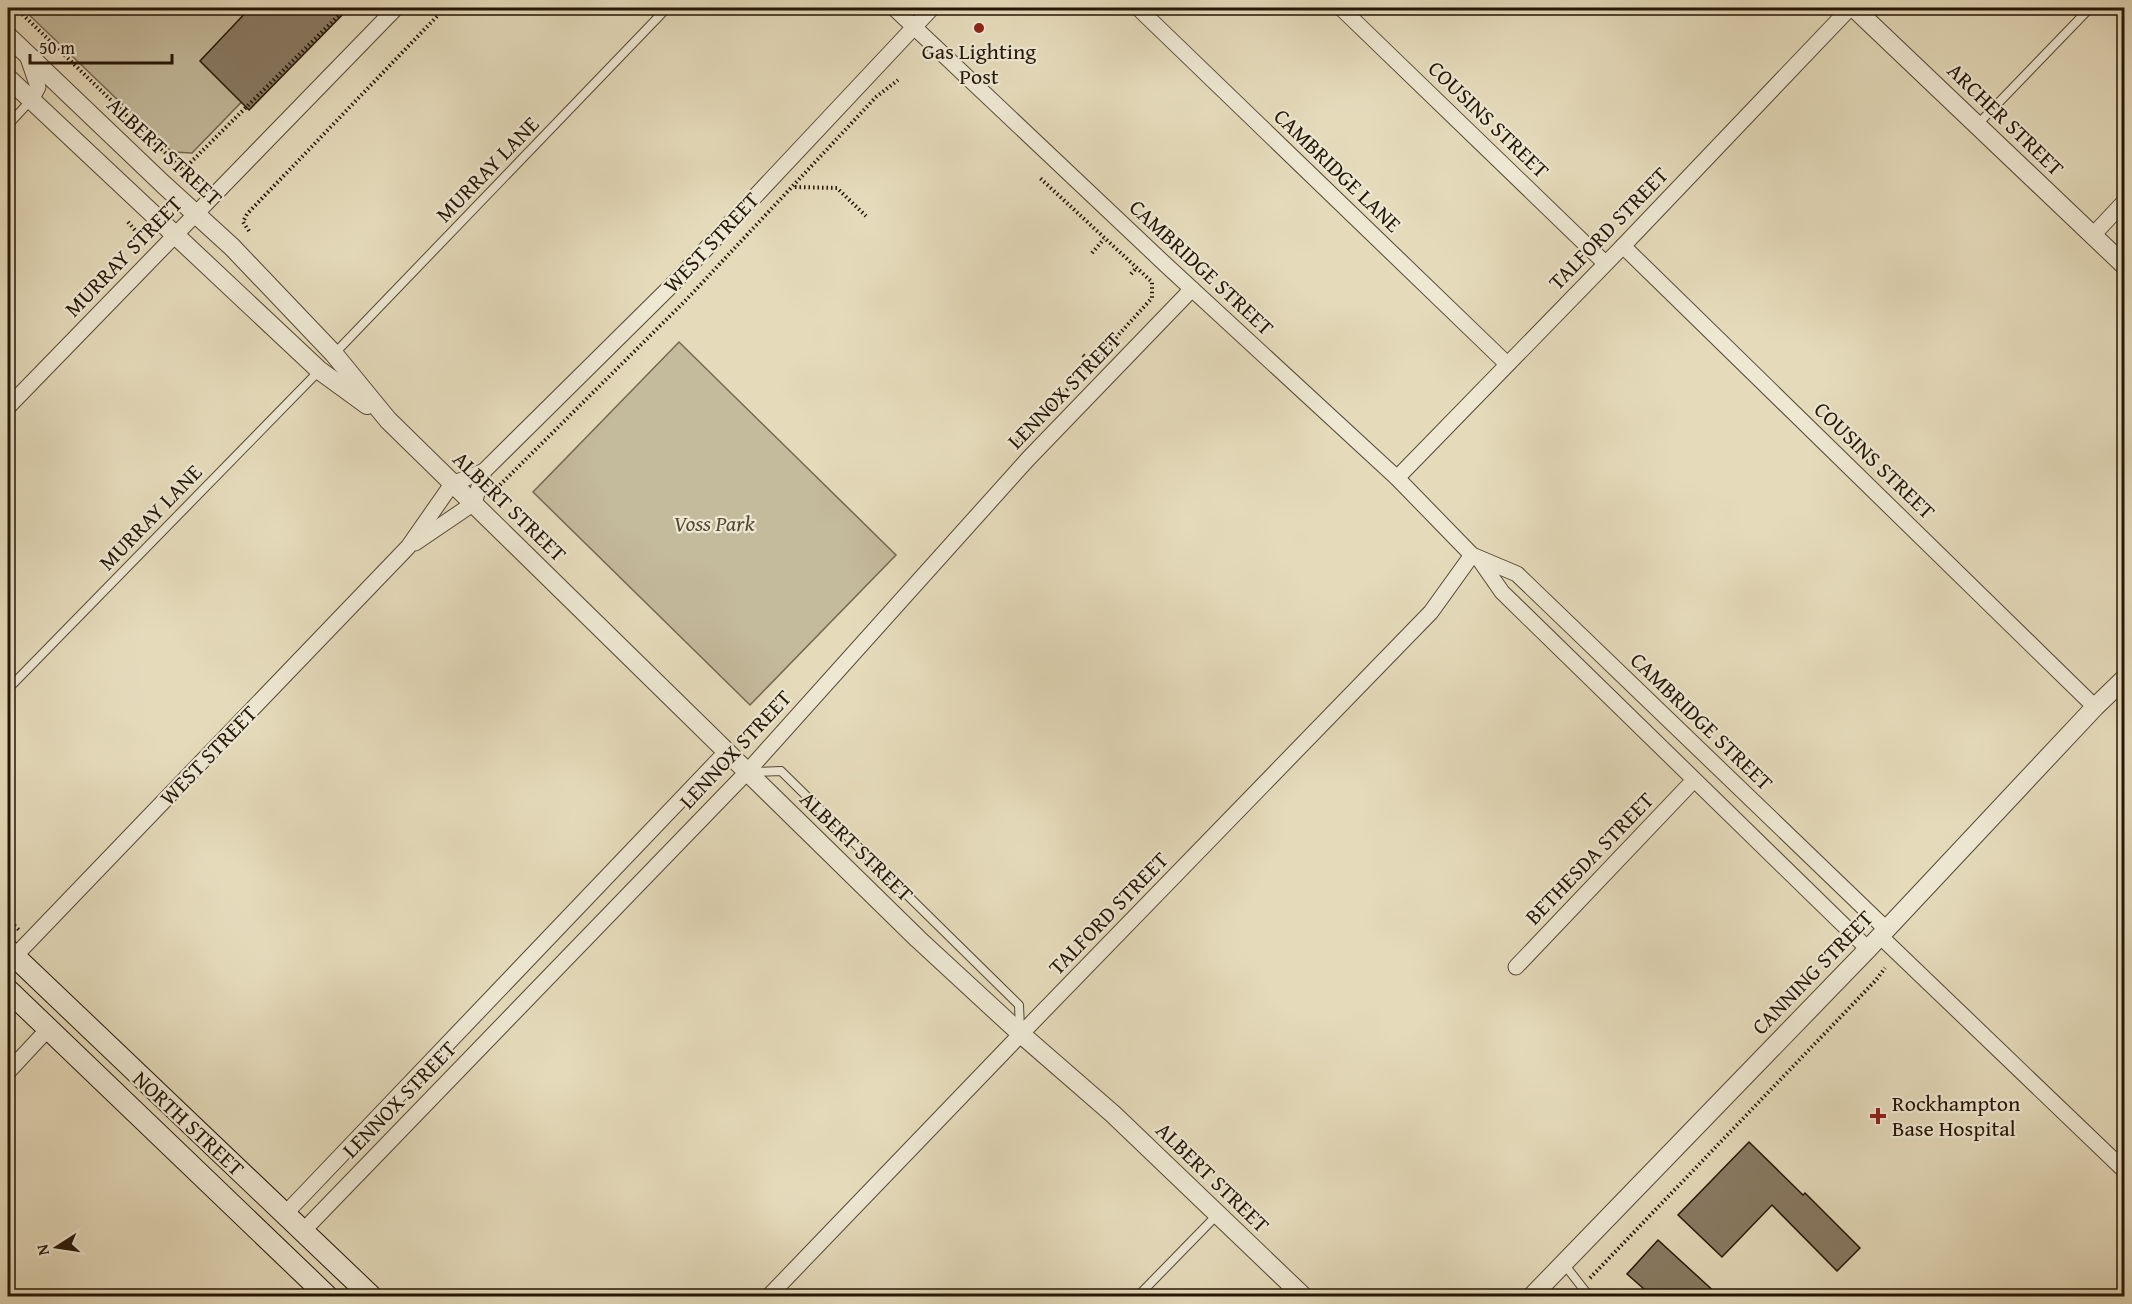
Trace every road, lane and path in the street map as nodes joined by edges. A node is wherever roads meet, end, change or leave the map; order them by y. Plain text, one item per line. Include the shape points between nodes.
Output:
1 (16, 8) edge
2 (346, 8) edge
3 (396, 8) edge
4 (445, 8) edge
5 (667, 8) edge
6 (894, 8) edge
7 (932, 8) edge
8 (1138, 8) edge
9 (1341, 8) edge
10 (1852, 8) edge
11 (2090, 8) edge
12 (914, 26) junction
13 (8, 36) edge
14 (27, 55) junction
15 (8, 78) edge
16 (898, 80) dead end
17 (31, 100) junction
18 (8, 124) edge
19 (1977, 125) junction
20 (1040, 178) dead end
21 (794, 188) junction
22 (2124, 202) edge
23 (196, 212) junction
24 (866, 216) dead end
25 (128, 222) dead end
26 (249, 231) dead end
27 (176, 234) junction
28 (139, 235) dead end
29 (2093, 235) junction
30 (1104, 239) junction
31 (1623, 246) junction
32 (1092, 253) dead end
33 (1605, 263) junction
34 (2124, 265) edge
35 (1137, 267) junction
36 (1131, 274) dead end
37 (1192, 289) junction
38 (334, 354) junction
39 (1507, 364) junction
40 (319, 370) junction
41 (8, 408) edge
42 (388, 420) junction
43 (1013, 445) dead end
44 (484, 471) junction
45 (1397, 478) junction
46 (452, 484) junction
47 (500, 484) dead end
48 (474, 502) junction
49 (408, 547) junction
50 (1475, 557) junction
51 (2124, 679) edge
52 (8, 689) edge
53 (2095, 707) junction
54 (726, 752) junction
55 (747, 772) junction
56 (1694, 780) junction
57 (1878, 938) junction
58 (10, 957) edge
59 (1516, 967) dead end
60 (1885, 968) dead end
61 (8, 990) edge
62 (48, 1028) junction
63 (1021, 1034) junction
64 (8, 1072) edge
65 (2122, 1161) edge
66 (285, 1214) junction
67 (1218, 1214) junction
68 (303, 1231) junction
69 (1564, 1264) junction
70 (1580, 1288) junction
71 (327, 1296) edge
72 (370, 1296) edge
73 (769, 1296) edge
74 (1138, 1296) edge
75 (1303, 1296) edge
76 (1532, 1296) edge
77 (1588, 1296) edge

1 - 2 path via 183,170
3 - 23 street, MURRAY STREET
4 - 26 path via 247,214 243,222
5 - 38 lane, MURRAY LANE
6 - 12 street, CAMBRIDGE STREET
7 - 12 street, WEST STREET
8 - 39 street, CAMBRIDGE LANE
9 - 33 street, COUSINS STREET
10 - 19 street, ARCHER STREET
10 - 31 street, TALFORD STREET
11 - 19 lane
12 - 37 street, CAMBRIDGE STREET
12 - 44 street, WEST STREET via 671,286
13 - 14 street, ALBERT STREET
14 - 17 street, ALBERT STREET via 38,87
14 - 23 street, ALBERT STREET
15 - 17 street, ALBERT STREET
16 - 21 path via 876,98
17 - 18 lane
17 - 27 street, ALBERT STREET
19 - 29 street, ARCHER STREET
20 - 30 path
21 - 24 path via 837,188
21 - 47 path
22 - 29 street
23 - 27 street, MURRAY STREET
23 - 38 street, ALBERT STREET
25 - 28 path
27 - 40 street, ALBERT STREET
27 - 41 street, MURRAY STREET
29 - 34 street, ARCHER STREET
30 - 32 path
30 - 35 path
31 - 33 street, TALFORD STREET
31 - 53 street, COUSINS STREET
33 - 39 street, TALFORD STREET
35 - 36 path
35 - 43 path via 1152,282 1152,298
37 - 45 street, CAMBRIDGE STREET
37 - 55 street, LENNOX STREET via 1028,459
38 - 42 street, ALBERT STREET
39 - 45 street, TALFORD STREET
40 - 42 street, ALBERT STREET
40 - 52 lane, MURRAY LANE
42 - 46 street, ALBERT STREET
44 - 46 street, WEST STREET
44 - 48 street, WEST STREET
45 - 50 street, CAMBRIDGE STREET
46 - 48 street, ALBERT STREET
46 - 49 street, WEST STREET
48 - 49 street, WEST STREET
48 - 54 street, ALBERT STREET
49 - 58 street, WEST STREET
50 - 56 street, CAMBRIDGE STREET via 1502,592
50 - 57 street, CAMBRIDGE STREET via 1517,574
50 - 63 street, TALFORD STREET via 1431,612
51 - 53 street, CANNING STREET
53 - 57 street, CANNING STREET
54 - 55 street, ALBERT STREET
54 - 66 street, LENNOX STREET
55 - 63 street, ALBERT STREET
55 - 68 street, LENNOX STREET
56 - 57 street, CAMBRIDGE STREET
56 - 59 street, BETHESDA STREET
57 - 65 street, CAMBRIDGE STREET
57 - 69 street, CANNING STREET
58 - 66 main road, NORTH STREET
60 - 70 path
61 - 62 main road, NORTH STREET
62 - 64 street
62 - 71 main road, NORTH STREET
63 - 67 street, ALBERT STREET
63 - 73 street, TALFORD STREET
66 - 68 main road, NORTH STREET
67 - 74 lane
67 - 75 street, ALBERT STREET
68 - 72 main road, NORTH STREET
69 - 70 lane
69 - 76 street, CANNING STREET
70 - 77 lane

